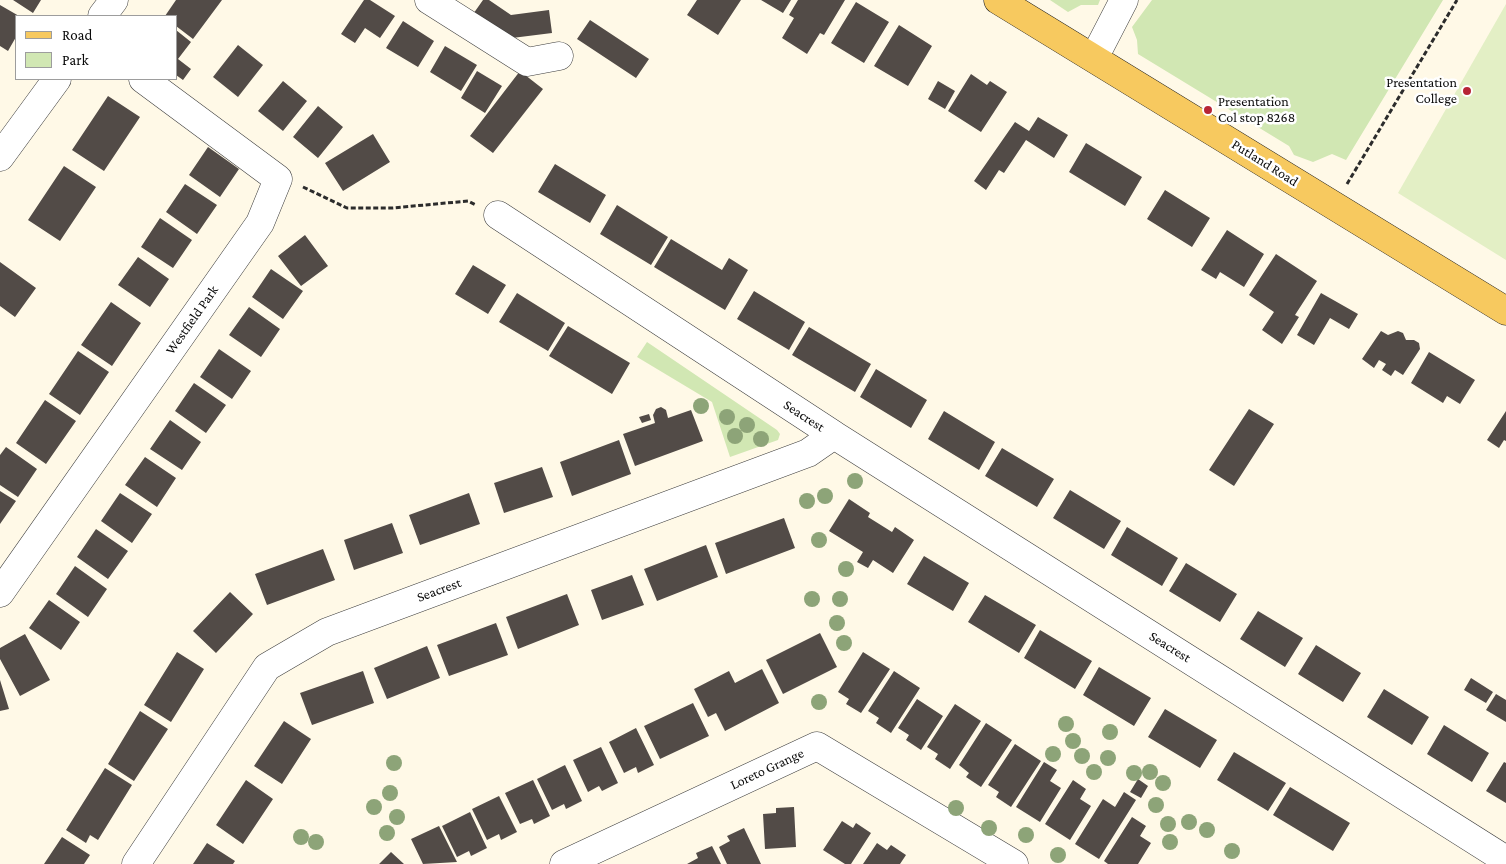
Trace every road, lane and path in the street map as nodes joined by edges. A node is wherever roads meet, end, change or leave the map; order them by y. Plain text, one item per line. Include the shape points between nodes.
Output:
1 (114, 0) edge
2 (429, 0) edge
3 (998, 0) edge
4 (1124, 0) edge
5 (1457, 0) edge
6 (103, 15) edge
7 (558, 56) dead end
8 (1094, 58) junction
9 (56, 80) edge
10 (144, 80) edge
11 (0, 157) edge
12 (278, 179) junction
13 (1334, 205) junction
14 (498, 215) joint
15 (1506, 311) edge
16 (834, 435) junction
17 (0, 593) edge
18 (1506, 860) edge
19 (136, 864) edge
20 (564, 864) edge
21 (1014, 864) edge

1 - 6 street
2 - 7 street via 527,62
3 - 8 main road, Putland Road
4 - 8 street
5 - 13 path
8 - 13 main road, Putland Road
9 - 11 street
10 - 12 street
12 - 14 path via 314,191 347,208 468,202
12 - 17 street, Westfield Park via 260,223
13 - 15 main road, Putland Road
14 - 16 street, Seacrest
16 - 18 street, Seacrest
16 - 19 street, Seacrest via 808,453 327,632 267,667
20 - 21 street, Loreto Grange via 818,746

